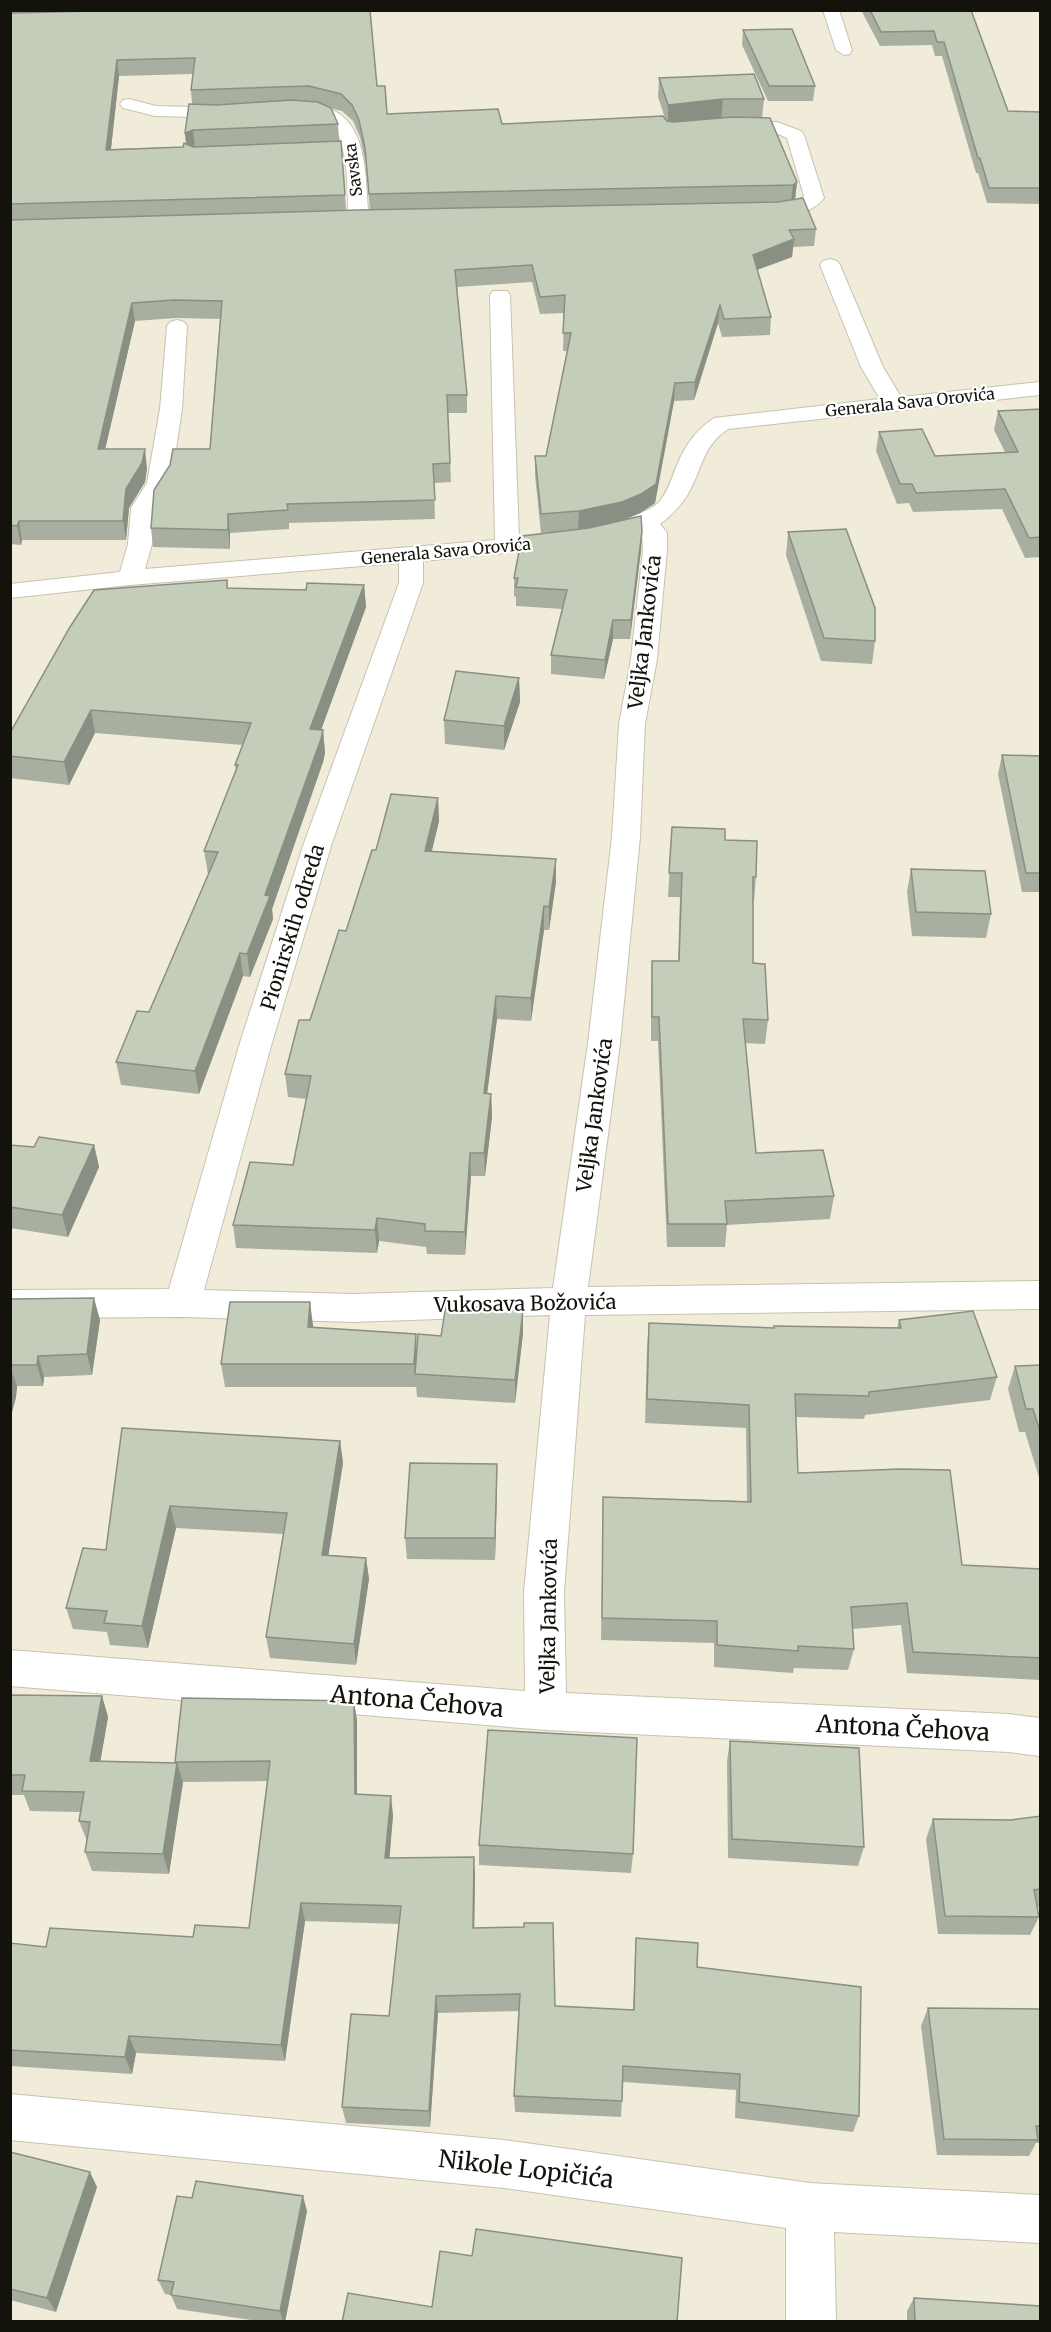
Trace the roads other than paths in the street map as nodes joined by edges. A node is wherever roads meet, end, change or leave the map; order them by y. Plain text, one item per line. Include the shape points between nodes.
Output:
1 (831, 10) edge
2 (844, 50) dead end
3 (129, 104) dead end
4 (251, 112) edge
5 (274, 112) edge
6 (707, 129) edge
7 (352, 149) junction
8 (330, 150) edge
9 (740, 212) edge
10 (358, 219) junction
11 (382, 219) edge
12 (335, 220) edge
13 (830, 265) dead end
14 (500, 295) dead end
15 (177, 326) dead end
16 (1041, 389) edge
17 (894, 404) junction
18 (647, 522) junction
19 (507, 545) junction
20 (411, 555) junction
21 (130, 578) junction
22 (10, 591) edge
23 (1041, 1295) edge
24 (569, 1301) junction
25 (183, 1303) junction
26 (10, 1304) edge
27 (10, 1668) edge
28 (546, 1711) junction
29 (1041, 1737) edge
30 (10, 2117) edge
31 (810, 2207) junction
32 (1041, 2219) edge
33 (811, 2322) edge

1 - 2 street
3 - 4 street via 182,114
5 - 7 street, Savska via 310,110 331,115 343,123
6 - 9 street via 771,126 795,135 814,198 805,206 787,210
7 - 8 street
7 - 10 street, Savska
10 - 11 street, Savska
10 - 12 street, Savska
13 - 17 street via 872,366
14 - 19 street
15 - 21 street via 171,409 159,483 143,508 140,544
16 - 17 street, Generala Sava Orovića
17 - 18 street, Generala Sava Orovića via 735,420 712,428 700,442 670,504 661,515
18 - 19 street, Generala Sava Orovića via 596,534
18 - 24 street, Veljka Jankovića via 655,533 650,604 632,724 626,837 604,1044
19 - 20 street, Generala Sava Orovića
20 - 21 street, Generala Sava Orovića
20 - 25 street, Pionirskih odreda via 411,583 314,854
21 - 22 street, Generala Sava Orovića
23 - 24 street, Vukosava Božovića
24 - 25 street, Vukosava Božovića via 353,1308
24 - 28 street, Veljka Jankovića via 544,1592
25 - 26 street, Vukosava Božovića
27 - 28 street, Antona Čehova
28 - 29 street, Antona Čehova
30 - 31 street, Nikole Lopičića via 504,2164
31 - 32 street, Nikole Lopičića
31 - 33 street

